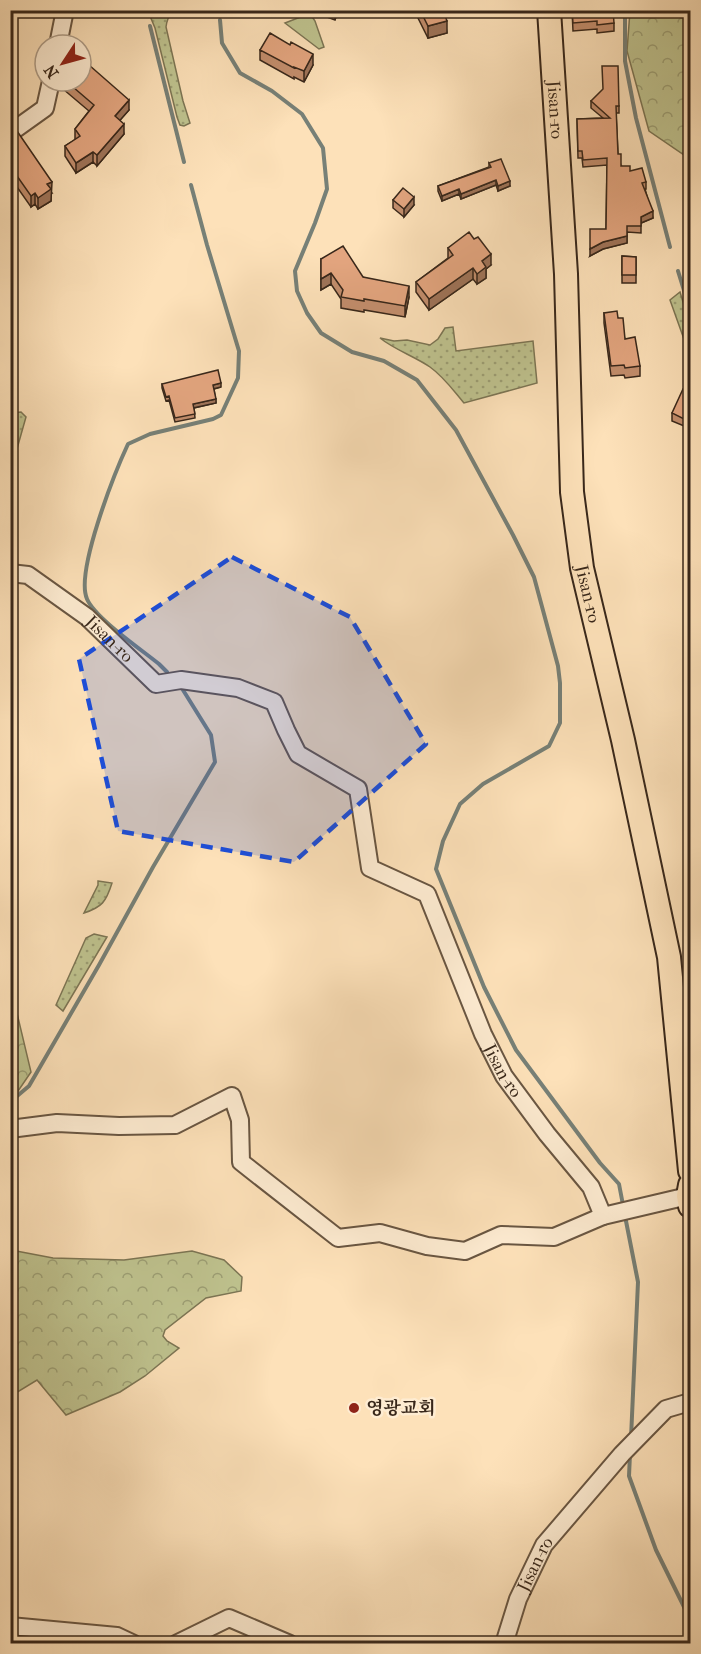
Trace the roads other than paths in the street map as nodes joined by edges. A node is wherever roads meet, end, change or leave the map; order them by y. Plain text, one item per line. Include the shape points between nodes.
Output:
1 (65, 10) edge
2 (549, 10) edge
3 (60, 33) edge
4 (48, 93) edge
5 (10, 133) edge
6 (10, 573) edge
7 (10, 1129) edge
8 (690, 1171) edge
9 (690, 1196) edge
10 (609, 1214) junction
11 (690, 1402) edge
12 (10, 1626) edge
13 (134, 1644) edge
14 (176, 1644) edge
15 (290, 1644) edge
16 (504, 1644) edge

1 - 3 street
2 - 8 main road, Jisan-ro via 566,274 572,492 582,568 669,957
4 - 5 street via 45,108
6 - 10 street, Jisan-ro via 28,575 87,617 156,684 181,680 238,688 274,702 298,754 358,789 370,868 427,894 504,1076
7 - 10 street via 57,1123 175,1125 232,1096 240,1120 241,1162 338,1238 380,1233 465,1251 501,1235 554,1237
9 - 10 street
11 - 16 street, Jisan-ro via 666,1409 544,1545 518,1599
12 - 13 street via 117,1636
14 - 15 street via 229,1618

